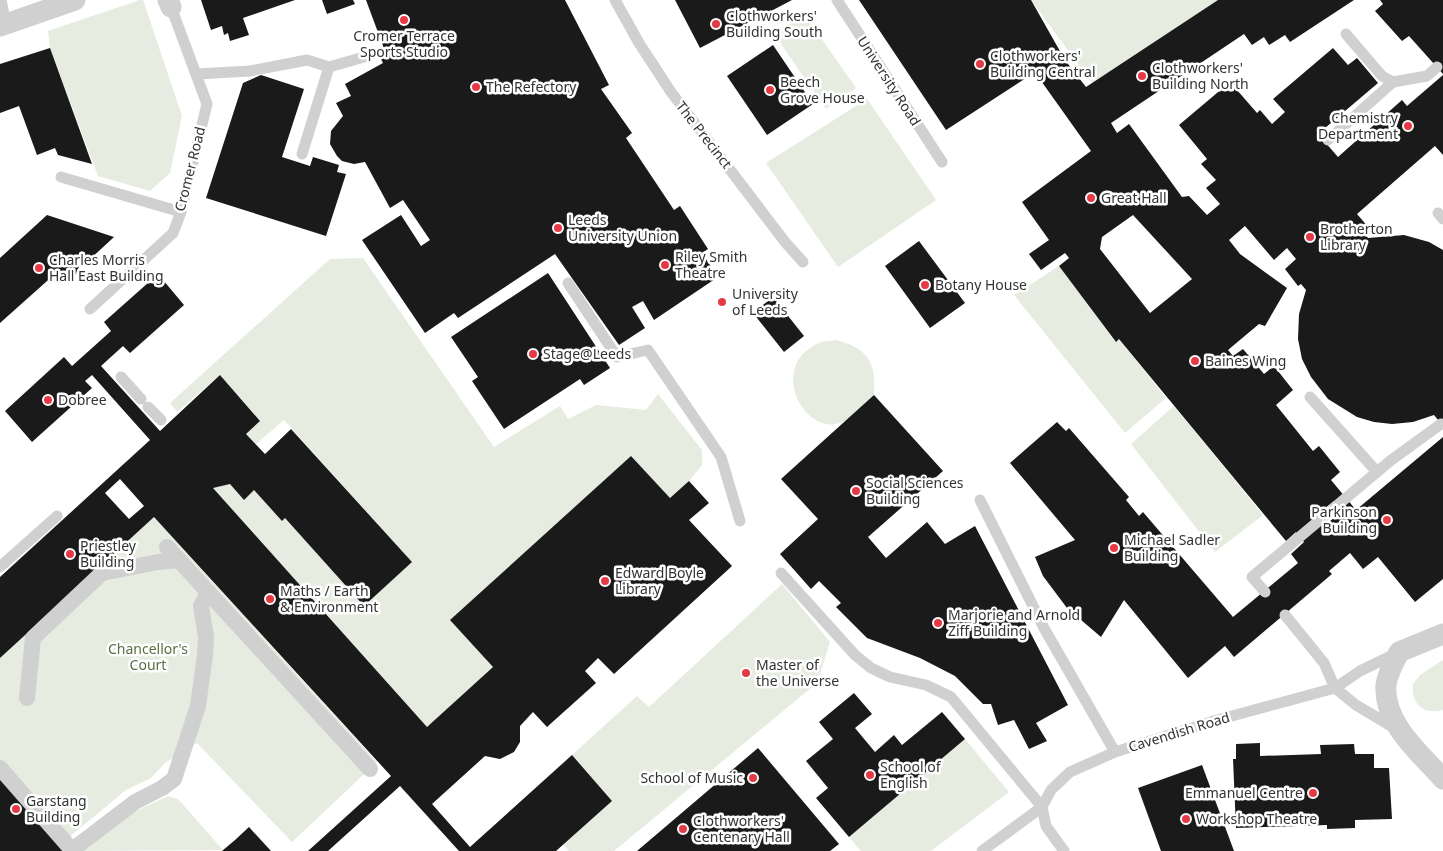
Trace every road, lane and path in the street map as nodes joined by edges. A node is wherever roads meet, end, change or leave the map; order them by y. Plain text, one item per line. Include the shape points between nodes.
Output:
1 (1, 0) edge
2 (75, 0) edge
3 (615, 0) edge
4 (837, 0) edge
5 (170, 4) edge
6 (3, 25) edge
7 (1346, 34) dead end
8 (371, 55) dead end
9 (329, 67) junction
10 (1437, 67) dead end
11 (197, 74) junction
12 (1394, 82) junction
13 (1328, 140) dead end
14 (302, 154) dead end
15 (942, 162) dead end
16 (61, 178) dead end
17 (180, 212) junction
18 (804, 262) dead end
19 (568, 283) dead end
20 (90, 309) dead end
21 (121, 378) dead end
22 (1310, 397) dead end
23 (160, 420) dead end
24 (1441, 424) dead end
25 (1377, 472) junction
26 (980, 500) dead end
27 (57, 516) dead end
28 (740, 521) dead end
29 (168, 546) dead end
30 (179, 560) junction
31 (0, 567) edge
32 (781, 573) dead end
33 (208, 592) junction
34 (1265, 592) dead end
35 (1285, 615) dead end
36 (1443, 634) edge
37 (1399, 652) junction
38 (1335, 688) junction
39 (27, 698) dead end
40 (1400, 731) junction
41 (1115, 752) junction
42 (0, 768) edge
43 (370, 769) dead end
44 (1443, 779) edge
45 (1042, 807) junction
46 (982, 851) edge
47 (1064, 851) edge

1 - 6 lane
2 - 6 street
3 - 18 lane, The Precinct via 671,92 785,242
4 - 15 lane, University Road
5 - 11 lane, Cromer Road
7 - 12 lane via 1382,76
8 - 9 lane
9 - 11 lane via 307,60 250,70
9 - 14 lane
10 - 12 lane via 1427,76
11 - 17 lane, Cromer Road via 207,104
12 - 13 lane
16 - 17 lane
17 - 20 lane, Cromer Road via 173,233
19 - 28 lane via 617,357 648,350 721,457
21 - 23 lane
22 - 25 lane
24 - 25 lane
25 - 34 lane via 1252,578
26 - 41 lane via 1044,628
27 - 31 lane
29 - 30 street
30 - 33 street
30 - 39 street via 102,573 33,638
32 - 45 lane via 855,655 871,668 890,677 926,685 951,697
33 - 42 street via 201,606 206,637 198,706 178,768 167,785 135,802 72,850
33 - 43 street
35 - 38 lane via 1324,663
36 - 37 street, Cavendish Road
37 - 38 lane, Cavendish Road via 1360,670
37 - 40 street via 1386,683 1388,708
38 - 40 lane via 1356,705
38 - 41 lane, Cavendish Road
40 - 44 street
41 - 45 lane, Cavendish Road via 1070,772 1050,790
45 - 46 lane
45 - 47 lane via 1046,826

